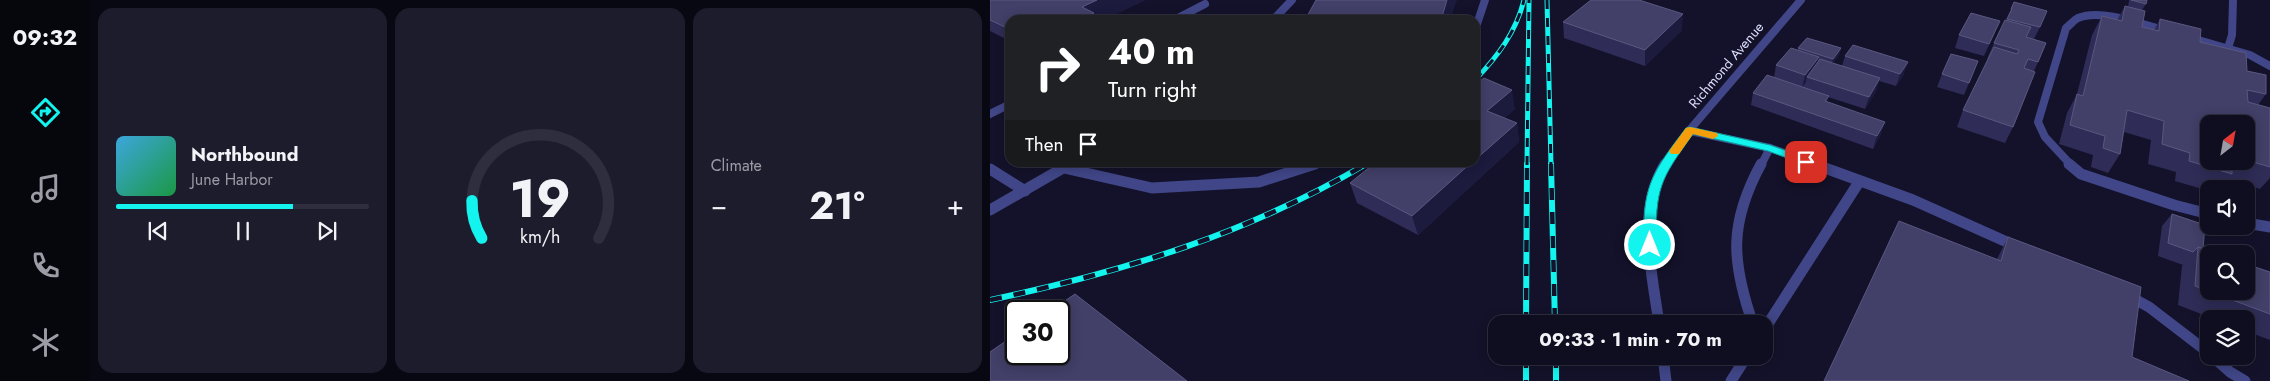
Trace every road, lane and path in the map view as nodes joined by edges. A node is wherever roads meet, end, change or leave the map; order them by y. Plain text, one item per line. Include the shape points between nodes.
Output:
1 (1292, 0) edge
2 (1485, 0) edge
3 (1801, 0) edge
4 (2233, 0) edge
5 (1205, 4) dead end
6 (1184, 15) edge
7 (1278, 15) edge
8 (1480, 15) edge
9 (2228, 48) junction
10 (2270, 66) edge
11 (1005, 106) edge
12 (990, 114) edge
13 (1690, 130) junction
14 (1770, 148) junction
15 (1306, 167) edge
16 (1064, 168) joint
17 (990, 169) edge
18 (1859, 182) junction
19 (1025, 191) junction
20 (990, 210) edge
21 (2200, 212) edge
22 (2255, 224) edge
23 (2270, 227) edge
24 (2033, 254) edge
25 (2114, 288) edge
26 (1659, 315) edge
27 (1751, 315) edge
28 (1773, 316) edge
29 (2200, 346) edge
30 (1665, 365) edge
31 (1741, 365) edge
32 (2222, 365) edge
33 (1666, 381) edge
34 (1731, 381) edge
35 (2245, 381) edge

1 - 7 street
2 - 8 street
3 - 13 street, Richmond Avenue
4 - 9 street via 2232,35
5 - 6 street
9 - 10 street
9 - 21 street via 2106,16 2077,19 2066,28 2038,122 2062,158 2081,174
11 - 12 street
13 - 14 street
13 - 26 street, Richmond Avenue via 1663,168 1654,187 1650,207 1650,245
14 - 18 street
14 - 27 street via 1739,213 1734,251
15 - 16 street via 1259,182 1152,188
16 - 19 street
17 - 19 street
18 - 24 street via 1913,200
18 - 28 street
19 - 20 street
22 - 23 street
25 - 29 street via 2149,307
30 - 33 street
31 - 34 street
32 - 35 street

